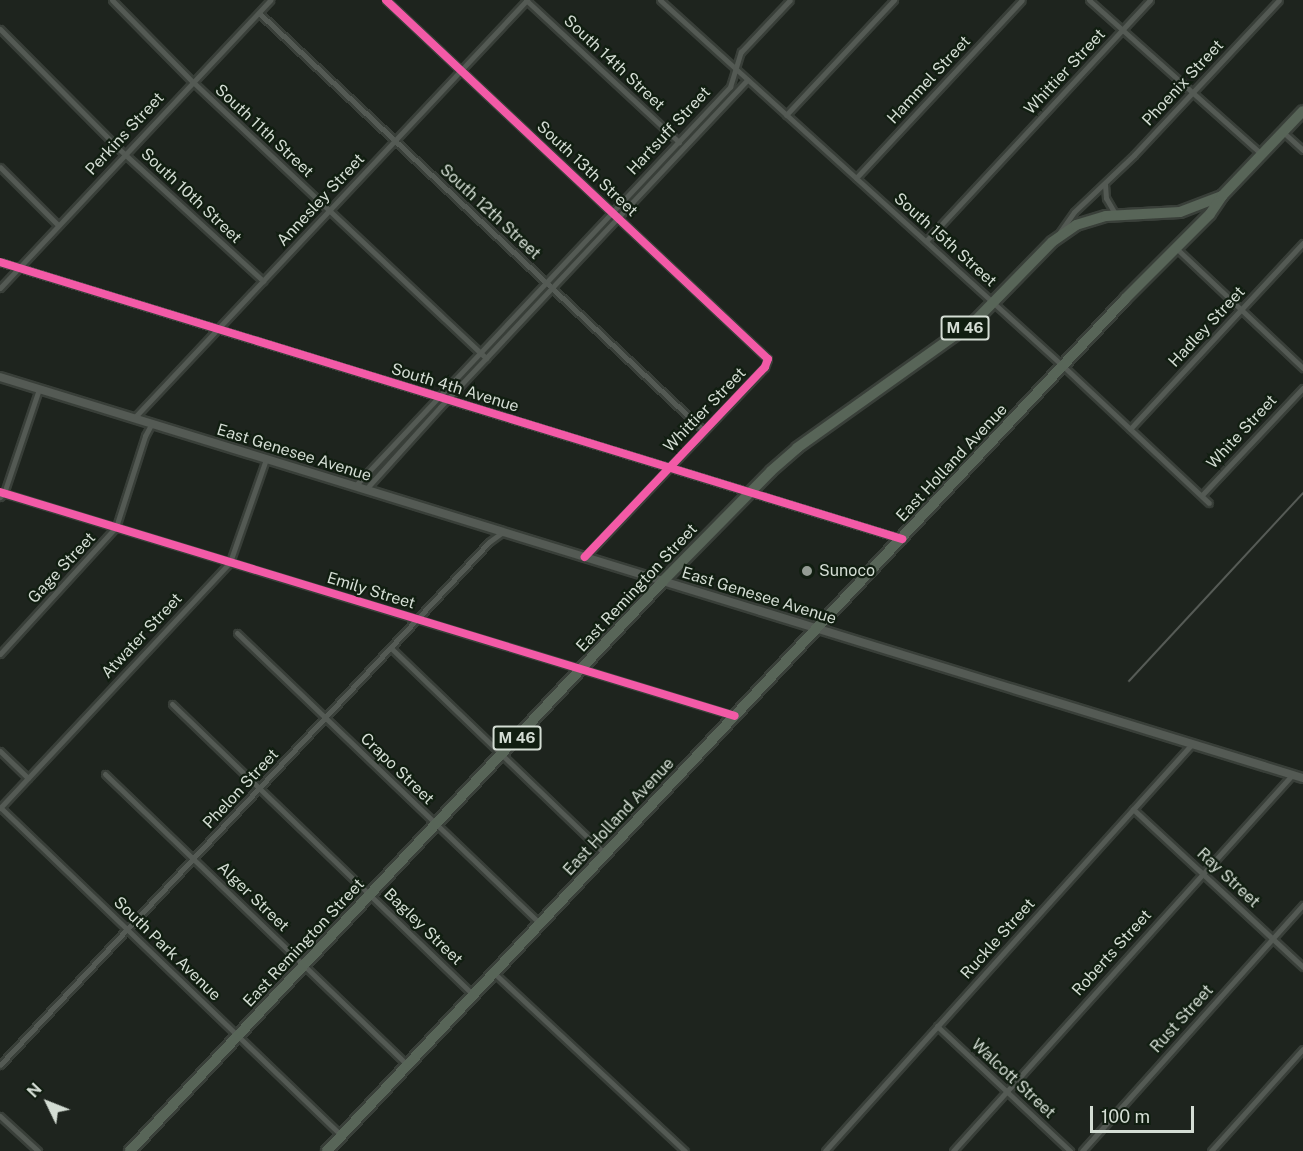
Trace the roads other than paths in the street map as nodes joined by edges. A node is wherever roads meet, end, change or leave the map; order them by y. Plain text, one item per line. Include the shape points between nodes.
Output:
1 (112, 0) edge
2 (260, 0) edge
3 (270, 0) edge
4 (386, 0) edge
5 (527, 0) edge
6 (661, 0) edge
7 (790, 0) edge
8 (894, 0) edge
9 (1022, 0) edge
10 (1089, 0) edge
11 (1150, 0) edge
12 (1279, 0) edge
13 (265, 6) junction
14 (259, 13) junction
15 (0, 29) edge
16 (1122, 30) junction
17 (736, 69) junction
18 (461, 70) junction
19 (747, 80) junction
20 (193, 82) junction
21 (1192, 93) junction
22 (1303, 111) edge
23 (786, 115) junction
24 (1283, 132) junction
25 (395, 140) junction
26 (681, 144) junction
27 (1303, 150) edge
28 (125, 153) junction
29 (1261, 154) junction
30 (0, 167) edge
31 (856, 178) junction
32 (1105, 184) junction
33 (1222, 196) junction
34 (329, 211) junction
35 (612, 211) junction
36 (1116, 215) junction
37 (618, 217) junction
38 (58, 225) junction
39 (926, 241) junction
40 (1052, 243) junction
41 (1303, 243) edge
42 (1176, 248) junction
43 (0, 262) edge
44 (18, 268) junction
45 (262, 281) junction
46 (545, 282) junction
47 (0, 288) edge
48 (552, 288) junction
49 (994, 303) junction
50 (1241, 310) junction
51 (217, 329) junction
52 (479, 352) junction
53 (486, 358) junction
54 (768, 360) joint
55 (1063, 366) junction
56 (1303, 368) edge
57 (0, 377) edge
58 (1303, 387) edge
59 (39, 389) junction
60 (438, 397) junction
61 (446, 400) junction
62 (134, 418) junction
63 (152, 423) junction
64 (1130, 429) junction
65 (704, 430) junction
66 (266, 459) junction
67 (668, 468) junction
68 (355, 486) junction
69 (366, 489) junction
70 (747, 492) junction
71 (1, 494) edge
72 (1202, 495) junction
73 (1209, 502) dead end
74 (116, 527) junction
75 (502, 532) junction
76 (902, 539) junction
77 (585, 557) junction
78 (230, 562) junction
79 (663, 581) junction
80 (418, 620) junction
81 (818, 627) junction
82 (237, 633) dead end
83 (391, 648) junction
84 (0, 654) edge
85 (581, 670) junction
86 (172, 704) dead end
87 (735, 716) junction
88 (325, 718) junction
89 (1192, 744) junction
90 (0, 751) edge
91 (502, 754) junction
92 (105, 774) dead end
93 (1292, 774) junction
94 (28, 778) junction
95 (1303, 778) edge
96 (259, 789) junction
97 (0, 808) edge
98 (1134, 809) junction
99 (436, 825) junction
100 (605, 854) junction
101 (193, 859) junction
102 (1203, 873) junction
103 (370, 894) junction
104 (1303, 905) edge
105 (540, 924) junction
106 (127, 929) junction
107 (1274, 938) junction
108 (304, 966) junction
109 (1303, 967) edge
110 (494, 973) junction
111 (473, 995) junction
112 (937, 1026) junction
113 (238, 1036) junction
114 (1303, 1049) edge
115 (0, 1065) edge
116 (407, 1065) junction
117 (1006, 1091) junction
118 (0, 1116) edge
119 (341, 1135) junction
120 (38, 1151) edge
121 (130, 1151) edge
122 (327, 1151) edge
123 (685, 1151) edge
124 (825, 1151) edge
125 (953, 1151) edge
126 (1070, 1151) edge
127 (1082, 1151) edge
128 (1211, 1151) edge

1 - 20 street, South 11th Street
2 - 13 street
3 - 13 street, Perkins Street
4 - 18 street, South 13th Street
5 - 18 street, Annesley Street
5 - 26 street, South 14th Street
6 - 17 street, South 15th Street
7 - 17 street, Hartsuff Street via 741,52
8 - 23 street
9 - 31 street, Hammel Street
10 - 16 street
11 - 16 street, Whittier Street
12 - 21 street, Phoenix Street
13 - 14 street, Perkins Street
14 - 20 street, Perkins Street
14 - 25 street, South 12th Street
15 - 28 street, South 10th Street
16 - 21 street
16 - 39 street, Whittier Street
17 - 19 street, South 15th Street
17 - 26 street, Hartsuff Street via 730,87
18 - 25 street, Annesley Street
18 - 35 street, South 13th Street
19 - 23 street, South 15th Street
19 - 26 street, Hartsuff Street
20 - 28 street, Perkins Street
20 - 34 street, South 11th Street
21 - 29 street
21 - 32 street, Phoenix Street
22 - 24 highway, East Holland Avenue / M 46
23 - 31 street, South 15th Street
24 - 27 street
24 - 29 highway, East Holland Avenue / M 46
25 - 34 street, Annesley Street
25 - 46 street, South 12th Street
26 - 35 street, Hartsuff Street
26 - 37 street, Hartsuff Street
28 - 38 street, Perkins Street
28 - 45 street, South 10th Street
29 - 33 highway, East Holland Avenue / M 46
30 - 38 street
31 - 39 street, South 15th Street
32 - 36 street via 1106,198
32 - 40 street, Phoenix Street via 1074,212
33 - 36 highway, East Remington Street / M 46 via 1180,212
33 - 42 highway, East Holland Avenue / M 46
34 - 45 street, Annesley Street
34 - 52 street, South 11th Street
35 - 37 street, South 13th Street
35 - 46 street, Hartsuff Street
36 - 40 highway, East Remington Street / M 46 via 1086,221
37 - 48 street, Hartsuff Street
37 - 54 street, South 13th Street
38 - 44 street, Perkins Street
39 - 49 street, South 15th Street
40 - 49 highway, East Remington Street / M 46
41 - 50 street, Hadley Street
42 - 50 street
42 - 55 highway, East Holland Avenue / M 46
43 - 44 street, South 4th Avenue
44 - 47 street, Perkins Street
44 - 51 street, South 4th Avenue
45 - 51 street, Annesley Street
46 - 48 street, South 12th Street
46 - 52 street, Hartsuff Street
48 - 53 street, Hartsuff Street
48 - 65 street, South 12th Street
49 - 55 street, South 15th Street
49 - 70 highway, East Remington Street / M 46 via 943,345 797,448
50 - 56 street
50 - 64 street, Hadley Street
51 - 60 street, South 4th Avenue
51 - 62 street, Annesley Street
52 - 53 street
52 - 60 street, Hartsuff Street
53 - 61 street, Hartsuff Street
54 - 65 street, Whittier Street
55 - 64 street, South 15th Street
55 - 76 highway, East Holland Avenue / M 46
57 - 59 main road, East Genesee Avenue
58 - 72 street, White Street
59 - 62 main road, East Genesee Avenue
59 - 71 street
60 - 61 street, South 4th Avenue
60 - 68 street, Hartsuff Street
61 - 67 street, South 4th Avenue
61 - 69 street, Hartsuff Street
62 - 63 main road, East Genesee Avenue
63 - 66 main road, East Genesee Avenue
63 - 74 street, Gage Street
64 - 72 street, South 15th Street
65 - 67 street, Whittier Street
66 - 68 main road, East Genesee Avenue
66 - 78 street, Atwater Street
67 - 70 street, South 4th Avenue
67 - 77 street, Whittier Street
68 - 69 main road, East Genesee Avenue
69 - 75 main road, East Genesee Avenue
70 - 76 street, South 4th Avenue
70 - 79 highway, East Remington Street / M 46
71 - 74 street, Emily Street
72 - 73 street, South 15th Street
74 - 78 street, Emily Street
74 - 84 street, Gage Street
75 - 77 main road, East Genesee Avenue
75 - 80 street, Phelon Street
76 - 81 highway, East Holland Avenue / M 46
77 - 79 main road, East Genesee Avenue
78 - 80 street, Emily Street
78 - 94 street, Atwater Street
79 - 81 main road, East Genesee Avenue
79 - 85 highway, East Remington Street / M 46
80 - 83 street, Phelon Street
80 - 85 street, Emily Street
81 - 87 highway, East Holland Avenue / M 46
81 - 89 main road, East Genesee Avenue
82 - 88 street, Crapo Street
83 - 88 street, Phelon Street
83 - 91 street
85 - 87 street, Emily Street
85 - 91 highway, East Remington Street / M 46
86 - 96 street, Bagley Street
87 - 100 highway, East Holland Avenue / M 46
88 - 96 street, Phelon Street
88 - 99 street, Crapo Street
89 - 93 main road, East Genesee Avenue
89 - 98 street, Ruckle Street
90 - 94 street
91 - 99 highway, East Remington Street / M 46
91 - 100 street
92 - 101 street, Alger Street
93 - 95 main road, East Genesee Avenue
93 - 102 street, Roberts Street
94 - 97 street, Atwater Street
96 - 101 street, Phelon Street
96 - 103 street, Bagley Street
97 - 106 street, South Park Avenue
98 - 102 street, Ray Street
98 - 112 street, Ruckle Street
99 - 103 highway, East Remington Street / M 46
99 - 105 street, Crapo Street
100 - 105 highway, East Holland Avenue / M 46
101 - 106 street, Phelon Street
101 - 108 street, Alger Street
102 - 107 street, Ray Street
102 - 117 street, Roberts Street
103 - 108 highway, East Remington Street / M 46
103 - 111 street, Bagley Street
104 - 107 street, Rust Street
105 - 110 highway, East Holland Avenue / M 46
106 - 113 street, South Park Avenue
106 - 115 street, Phelon Street
107 - 109 street, Ray Street
107 - 127 street, Rust Street
108 - 113 highway, East Remington Street / M 46
108 - 116 street, Alger Street
110 - 111 highway, East Holland Avenue / M 46
110 - 123 street
111 - 116 highway, East Holland Avenue / M 46
112 - 117 street, Walcott Street
112 - 124 street, Ruckle Street
113 - 119 street, South Park Avenue
113 - 121 highway, East Remington Street / M 46
114 - 128 street
116 - 119 highway, East Holland Avenue / M 46
117 - 125 street, Roberts Street
117 - 126 street, Walcott Street
118 - 120 street
119 - 122 highway, East Holland Avenue / M 46

